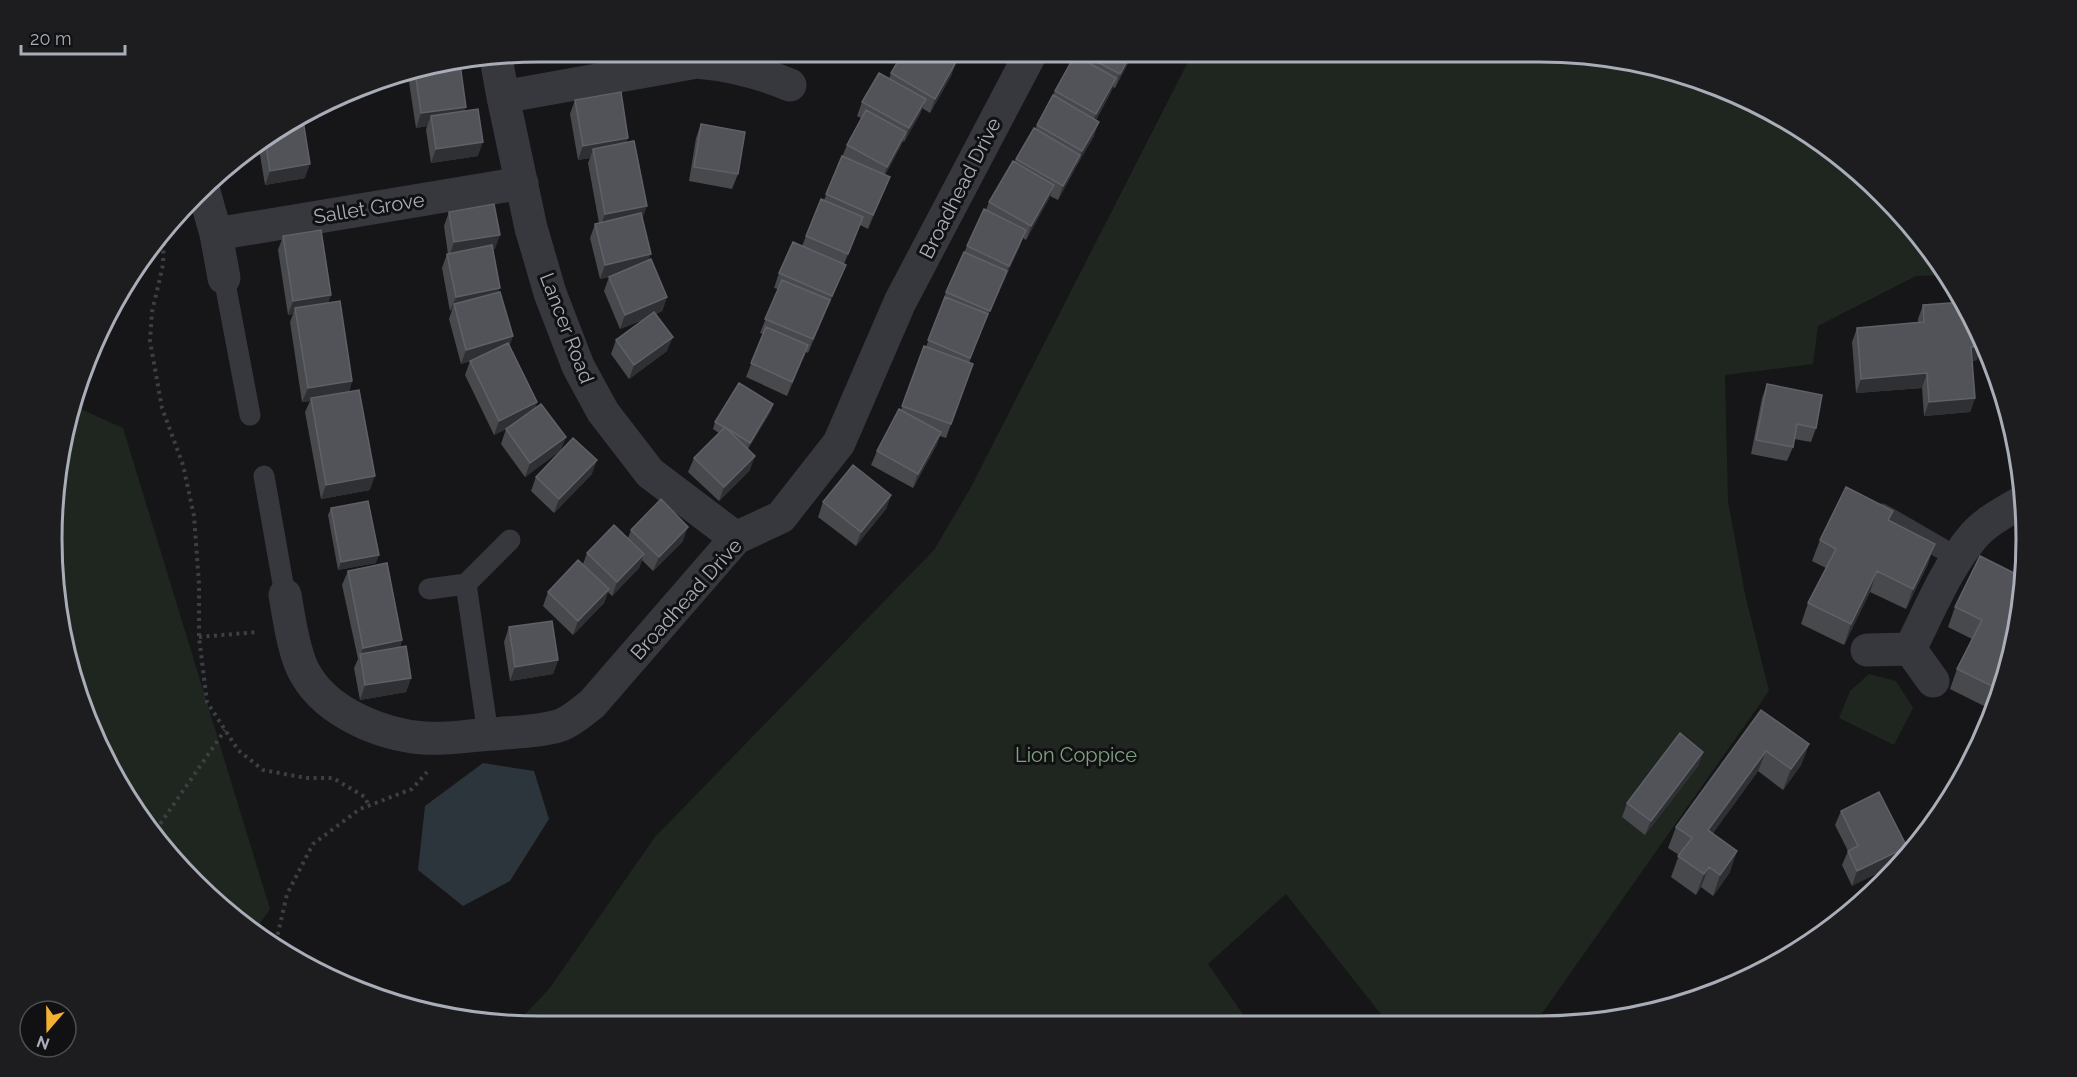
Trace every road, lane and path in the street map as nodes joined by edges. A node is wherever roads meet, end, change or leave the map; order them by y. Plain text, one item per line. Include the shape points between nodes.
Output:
1 (1026, 62) edge
2 (497, 64) edge
3 (790, 85) dead end
4 (503, 97) junction
5 (522, 183) junction
6 (206, 197) edge
7 (216, 234) junction
8 (164, 244) edge
9 (224, 278) joint
10 (250, 415) dead end
11 (264, 476) dead end
12 (2014, 507) edge
13 (1882, 514) edge
14 (736, 538) junction
15 (510, 540) dead end
16 (1958, 558) junction
17 (466, 584) junction
18 (429, 589) dead end
19 (285, 595) joint
20 (292, 629) junction
21 (199, 636) junction
22 (1910, 649) junction
23 (1867, 650) dead end
24 (1933, 681) dead end
25 (225, 730) junction
26 (488, 734) junction
27 (425, 738) junction
28 (369, 806) junction
29 (158, 827) edge
30 (277, 938) edge

1 - 14 street, Broadhead Drive via 900,302 839,443 781,517
2 - 4 street, Lancer Road
3 - 4 street via 728,65 697,62
4 - 5 street, Lancer Road
5 - 7 street, Sallet Grove
5 - 14 street, Lancer Road via 550,293 578,366 603,412 650,473
6 - 7 street
7 - 9 street
8 - 21 path via 150,341 162,408 183,465 194,516
9 - 10 lane
11 - 19 lane, Broadhead Drive
12 - 16 street via 1971,538
13 - 16 lane
14 - 26 street, Broadhead Drive via 592,704 563,724
15 - 17 lane
16 - 22 street
17 - 18 lane
17 - 26 lane
19 - 20 street, Broadhead Drive
20 - 21 path
20 - 27 street, Broadhead Drive via 305,675 321,694 366,723
21 - 25 path via 207,702
22 - 23 street
22 - 24 street
25 - 28 path via 238,750 263,770 306,778 333,778 365,797
25 - 29 path
26 - 27 street, Broadhead Drive
27 - 28 path via 428,770 412,789
28 - 30 path via 313,844 287,894

